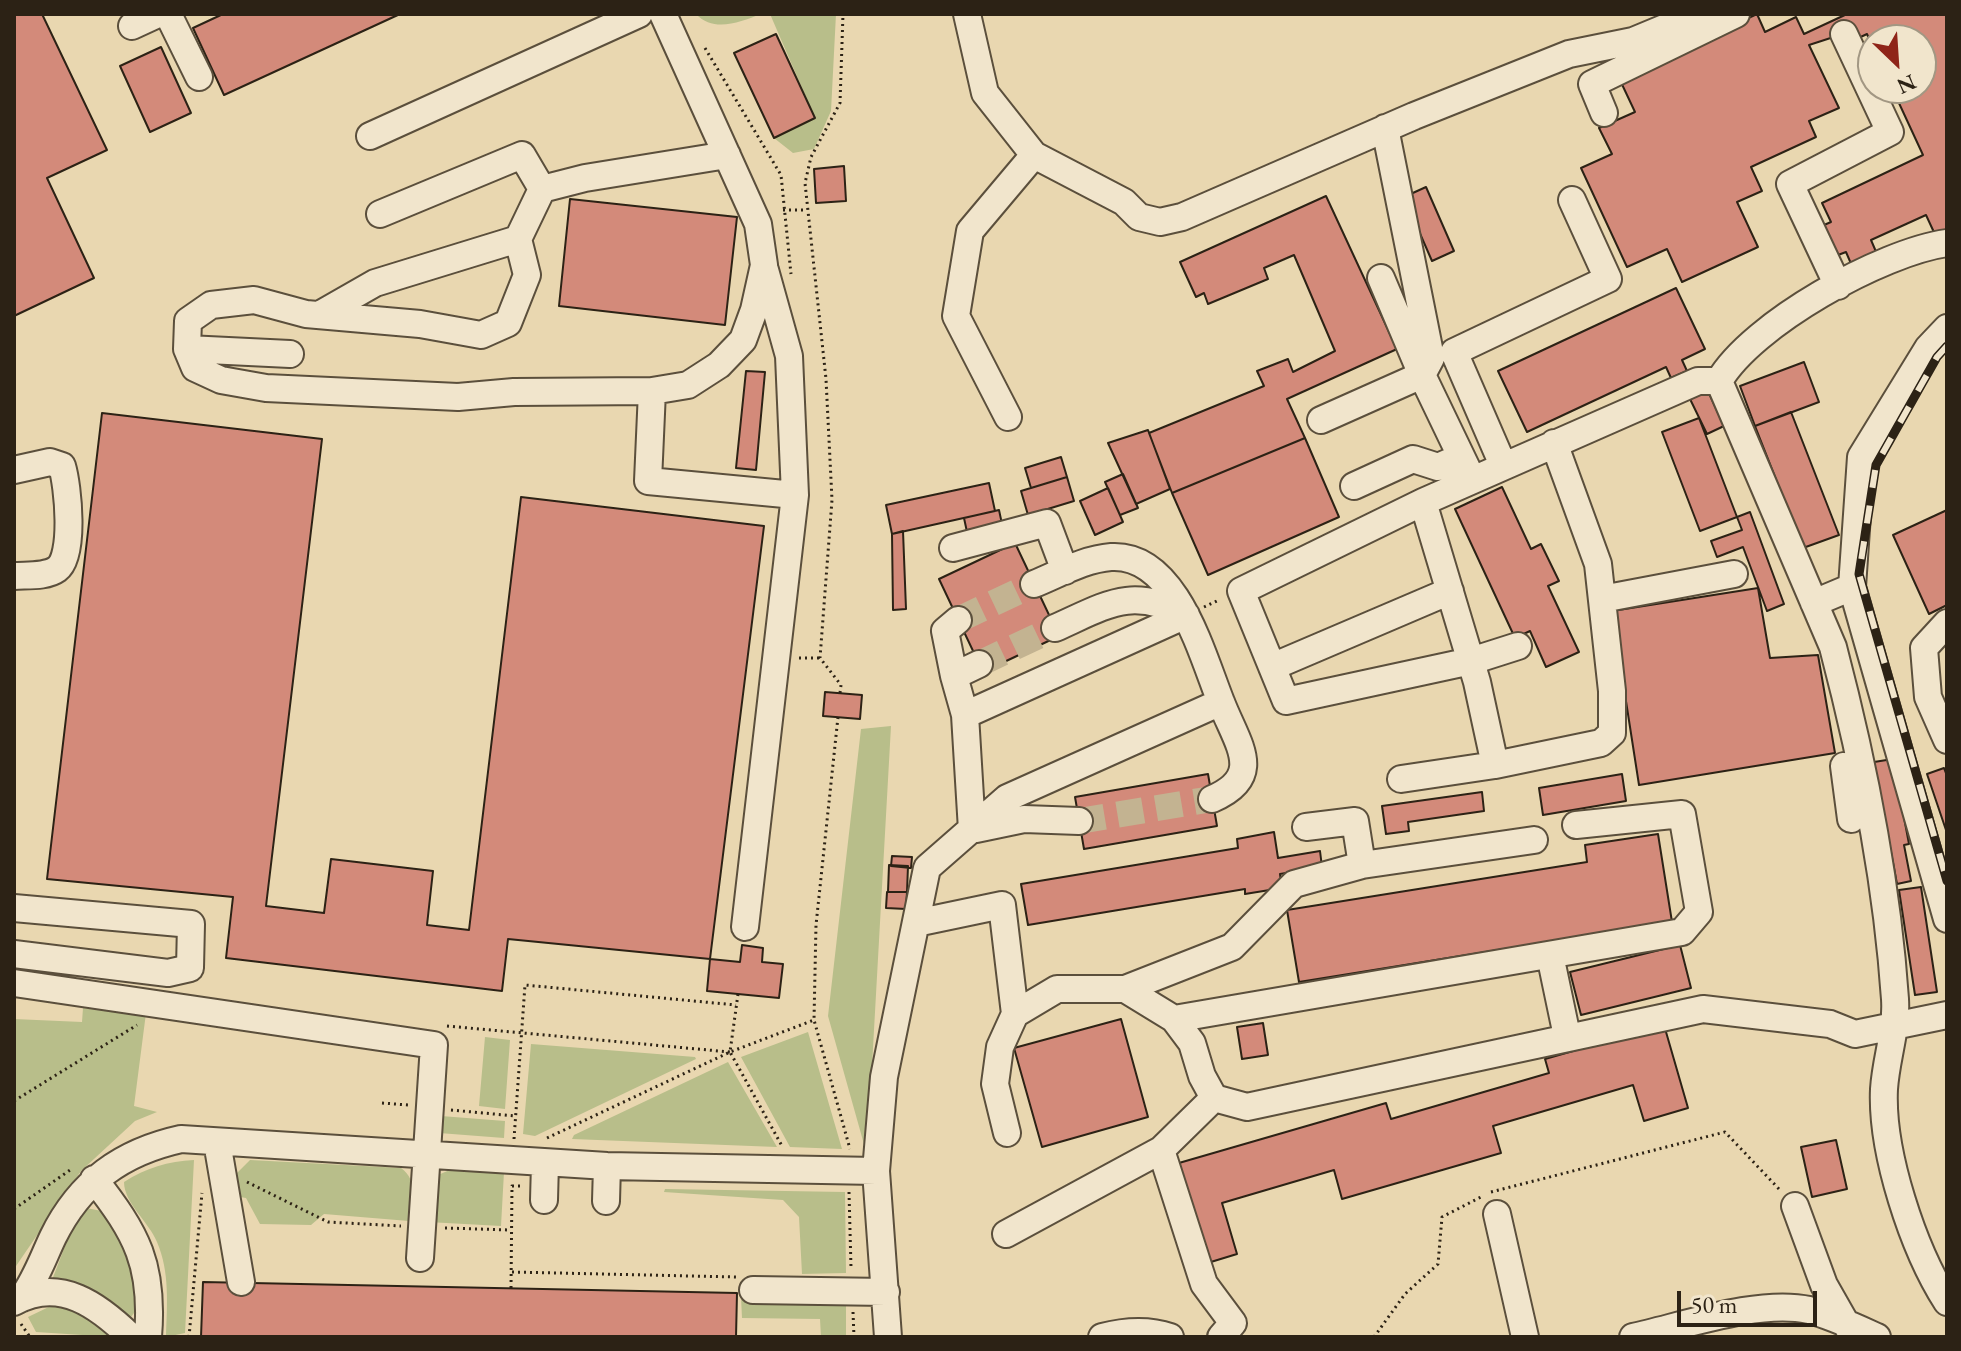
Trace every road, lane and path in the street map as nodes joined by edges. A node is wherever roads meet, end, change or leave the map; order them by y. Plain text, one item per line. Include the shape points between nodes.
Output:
1 (158, 14) edge
2 (168, 14) edge
3 (639, 14) edge
4 (663, 14) edge
5 (843, 14) edge
6 (967, 14) edge
7 (1698, 14) edge
8 (1736, 14) edge
9 (1838, 22) edge
10 (132, 26) dead end
11 (199, 77) dead end
12 (1604, 113) dead end
13 (1385, 128) junction
14 (370, 136) dead end
15 (727, 155) junction
16 (1034, 155) junction
17 (542, 189) junction
18 (1572, 200) dead end
19 (783, 210) dead end
20 (808, 210) junction
21 (380, 214) dead end
22 (518, 239) junction
23 (1947, 243) edge
24 (764, 265) junction
25 (1381, 278) dead end
26 (1838, 286) junction
27 (290, 310) junction
28 (319, 315) junction
29 (1947, 328) edge
30 (187, 349) junction
31 (290, 354) junction
32 (1422, 375) junction
33 (1719, 381) junction
34 (302, 390) junction
35 (652, 391) junction
36 (1008, 417) dead end
37 (1321, 420) dead end
38 (1554, 443) junction
39 (1503, 465) junction
40 (1466, 468) junction
41 (14, 470) edge
42 (1354, 486) dead end
43 (795, 495) junction
44 (1423, 502) junction
45 (953, 548) dead end
46 (1065, 571) junction
47 (1734, 574) dead end
48 (14, 576) edge
49 (1034, 584) tunnel mouth
50 (1852, 587) junction
51 (1241, 591) junction
52 (1450, 591) junction
53 (1602, 599) junction
54 (1814, 603) junction
55 (1186, 615) junction
56 (958, 620) dead end
57 (1947, 623) edge
58 (1055, 628) tunnel mouth
59 (1518, 646) dead end
60 (787, 658) dead end
61 (820, 658) junction
62 (1471, 661) junction
63 (979, 664) tunnel mouth
64 (1272, 667) junction
65 (954, 676) junction
66 (840, 693) dead end
67 (1221, 702) junction
68 (965, 715) junction
69 (838, 717) dead end
70 (1947, 740) edge
71 (1859, 759) junction
72 (1495, 765) junction
73 (1401, 779) dead end
74 (1211, 793) tunnel mouth
75 (1078, 815) tunnel mouth
76 (1851, 819) dead end
77 (1576, 825) dead end
78 (1306, 827) dead end
79 (972, 830) junction
80 (1534, 840) dead end
81 (1362, 865) junction
82 (14, 908) edge
83 (917, 916) junction
84 (1947, 919) edge
85 (745, 927) dead end
86 (14, 954) edge
87 (1550, 955) junction
88 (168, 973) junction
89 (14, 983) edge
90 (1125, 989) junction
91 (738, 994) dead end
92 (736, 1005) junction
93 (168, 1006) junction
94 (1015, 1014) junction
95 (1947, 1015) edge
96 (1174, 1019) junction
97 (814, 1020) junction
98 (1895, 1028) junction
99 (1567, 1036) junction
100 (730, 1052) junction
101 (1214, 1098) junction
102 (14, 1101) edge
103 (1007, 1133) dead end
104 (217, 1142) junction
105 (514, 1143) dead end
106 (1161, 1150) junction
107 (540, 1153) junction
108 (852, 1155) dead end
109 (787, 1156) dead end
110 (425, 1157) junction
111 (607, 1166) junction
112 (876, 1171) junction
113 (94, 1179) junction
114 (240, 1179) dead end
115 (512, 1186) dead end
116 (849, 1189) dead end
117 (202, 1192) dead end
118 (544, 1200) dead end
119 (606, 1201) dead end
120 (1795, 1206) joint
121 (1497, 1214) dead end
122 (421, 1227) junction
123 (511, 1230) junction
124 (1006, 1234) dead end
125 (420, 1258) dead end
126 (512, 1272) junction
127 (241, 1282) dead end
128 (748, 1283) joint
129 (511, 1288) dead end
130 (851, 1291) junction
131 (886, 1292) junction
132 (16, 1300) edge
133 (1947, 1302) edge
134 (1849, 1330) edge
135 (30, 1337) edge
136 (131, 1337) edge
137 (148, 1337) edge
138 (189, 1337) edge
139 (854, 1337) edge
140 (888, 1337) edge
141 (1102, 1337) edge
142 (1170, 1337) edge
143 (1221, 1337) edge
144 (1374, 1337) edge
145 (1525, 1337) edge
146 (1633, 1337) edge
147 (1877, 1337) edge

1 - 10 street
2 - 11 street
3 - 14 street
4 - 15 street
5 - 20 path via 840,103 811,157 805,183
6 - 16 street via 985,93
7 - 13 street via 1633,41 1569,54
8 - 12 street via 1592,84
9 - 26 street via 1890,132 1790,184
13 - 16 street via 1160,222 1139,217 1124,202
13 - 32 street via 1431,358
15 - 17 street
15 - 24 street via 758,224
16 - 36 street via 970,231 956,316
17 - 21 street via 522,155
17 - 22 street
18 - 39 street via 1608,279 1454,352
19 - 20 path
20 - 61 path via 826,379 832,500
22 - 28 street via 375,283
22 - 28 street via 527,275 508,323 481,335
23 - 26 street
24 - 35 street via 743,340 719,365 688,385
24 - 43 street via 789,356
25 - 32 street
26 - 33 street via 1807,300 1734,357
27 - 28 street
27 - 30 street via 254,300 211,305 188,321
27 - 31 street
29 - 50 street via 1928,348 1861,457
30 - 31 street
30 - 34 street via 195,368 221,380
31 - 34 street
32 - 37 street
32 - 40 street
33 - 38 street via 1698,381
33 - 54 street
34 - 35 street via 458,397
35 - 43 street via 648,481
38 - 39 street
38 - 53 street via 1598,564
39 - 40 street
40 - 42 street via 1413,459
40 - 44 street
41 - 48 street via 50,462 62,466 67,551 59,568
43 - 85 street
44 - 51 street
44 - 52 street
45 - 46 street via 1047,523
46 - 49 street
46 - 55 street via 1093,560 1133,561 1168,585
47 - 53 street
50 - 54 street
50 - 84 street
51 - 55 path
51 - 64 street
52 - 62 street
52 - 64 street
53 - 72 street via 1612,733 1601,743
54 - 71 street via 1833,647
55 - 58 street via 1129,598
55 - 67 street
55 - 68 street
56 - 65 street via 945,631
57 - 70 street via 1924,648 1928,697
59 - 62 street
60 - 61 path
61 - 66 path via 841,685
62 - 64 street via 1286,701
62 - 72 street
63 - 65 street
65 - 68 street
67 - 74 street via 1244,760 1244,776
67 - 79 street via 1007,798
68 - 79 street
69 - 97 path via 816,925
71 - 76 street via 1843,762
71 - 98 street via 1874,833
72 - 73 street
75 - 79 street
77 - 87 street via 1682,814 1699,912 1682,932
78 - 81 street via 1355,821
79 - 83 street via 927,868
80 - 81 street
81 - 90 street via 1294,884 1232,947
82 - 88 street via 191,924 190,968
83 - 94 street via 1002,905
83 - 112 street via 884,1077
86 - 88 street
87 - 96 street
87 - 99 street
88 - 93 street
89 - 93 street
90 - 94 street via 1057,989
90 - 96 street
91 - 92 path
92 - 100 path
92 - 105 path via 525,985
93 - 102 path
93 - 110 street via 434,1045
94 - 103 street via 1000,1047 995,1084
95 - 98 street
96 - 101 street via 1192,1043
97 - 100 path
97 - 108 path
98 - 99 street via 1855,1034 1830,1024 1703,1009
98 - 133 street via 1884,1089 1894,1171 1920,1249
99 - 101 street via 1247,1107
100 - 107 path
100 - 109 path
101 - 106 street
104 - 110 street
104 - 113 street via 181,1139 154,1145
104 - 127 street
106 - 124 street
106 - 143 street via 1204,1284 1233,1323
107 - 110 street
107 - 111 street
107 - 118 street
110 - 122 street
111 - 112 street
111 - 119 street
112 - 131 street
113 - 132 street via 66,1211
113 - 137 street via 126,1220 146,1261
114 - 122 path via 328,1222
115 - 123 path
116 - 130 path
117 - 138 path
120 - 134 street via 1824,1285
120 - 144 path via 1725,1132 1501,1187 1442,1217 1438,1264 1405,1294
121 - 145 street
122 - 123 path
122 - 125 street
123 - 126 path
126 - 128 path
126 - 129 path
128 - 130 street
130 - 131 street
130 - 139 path
131 - 140 street
132 - 135 path
132 - 136 street via 46,1293 86,1299
134 - 146 street via 1788,1308
134 - 147 street
141 - 142 street via 1133,1332

